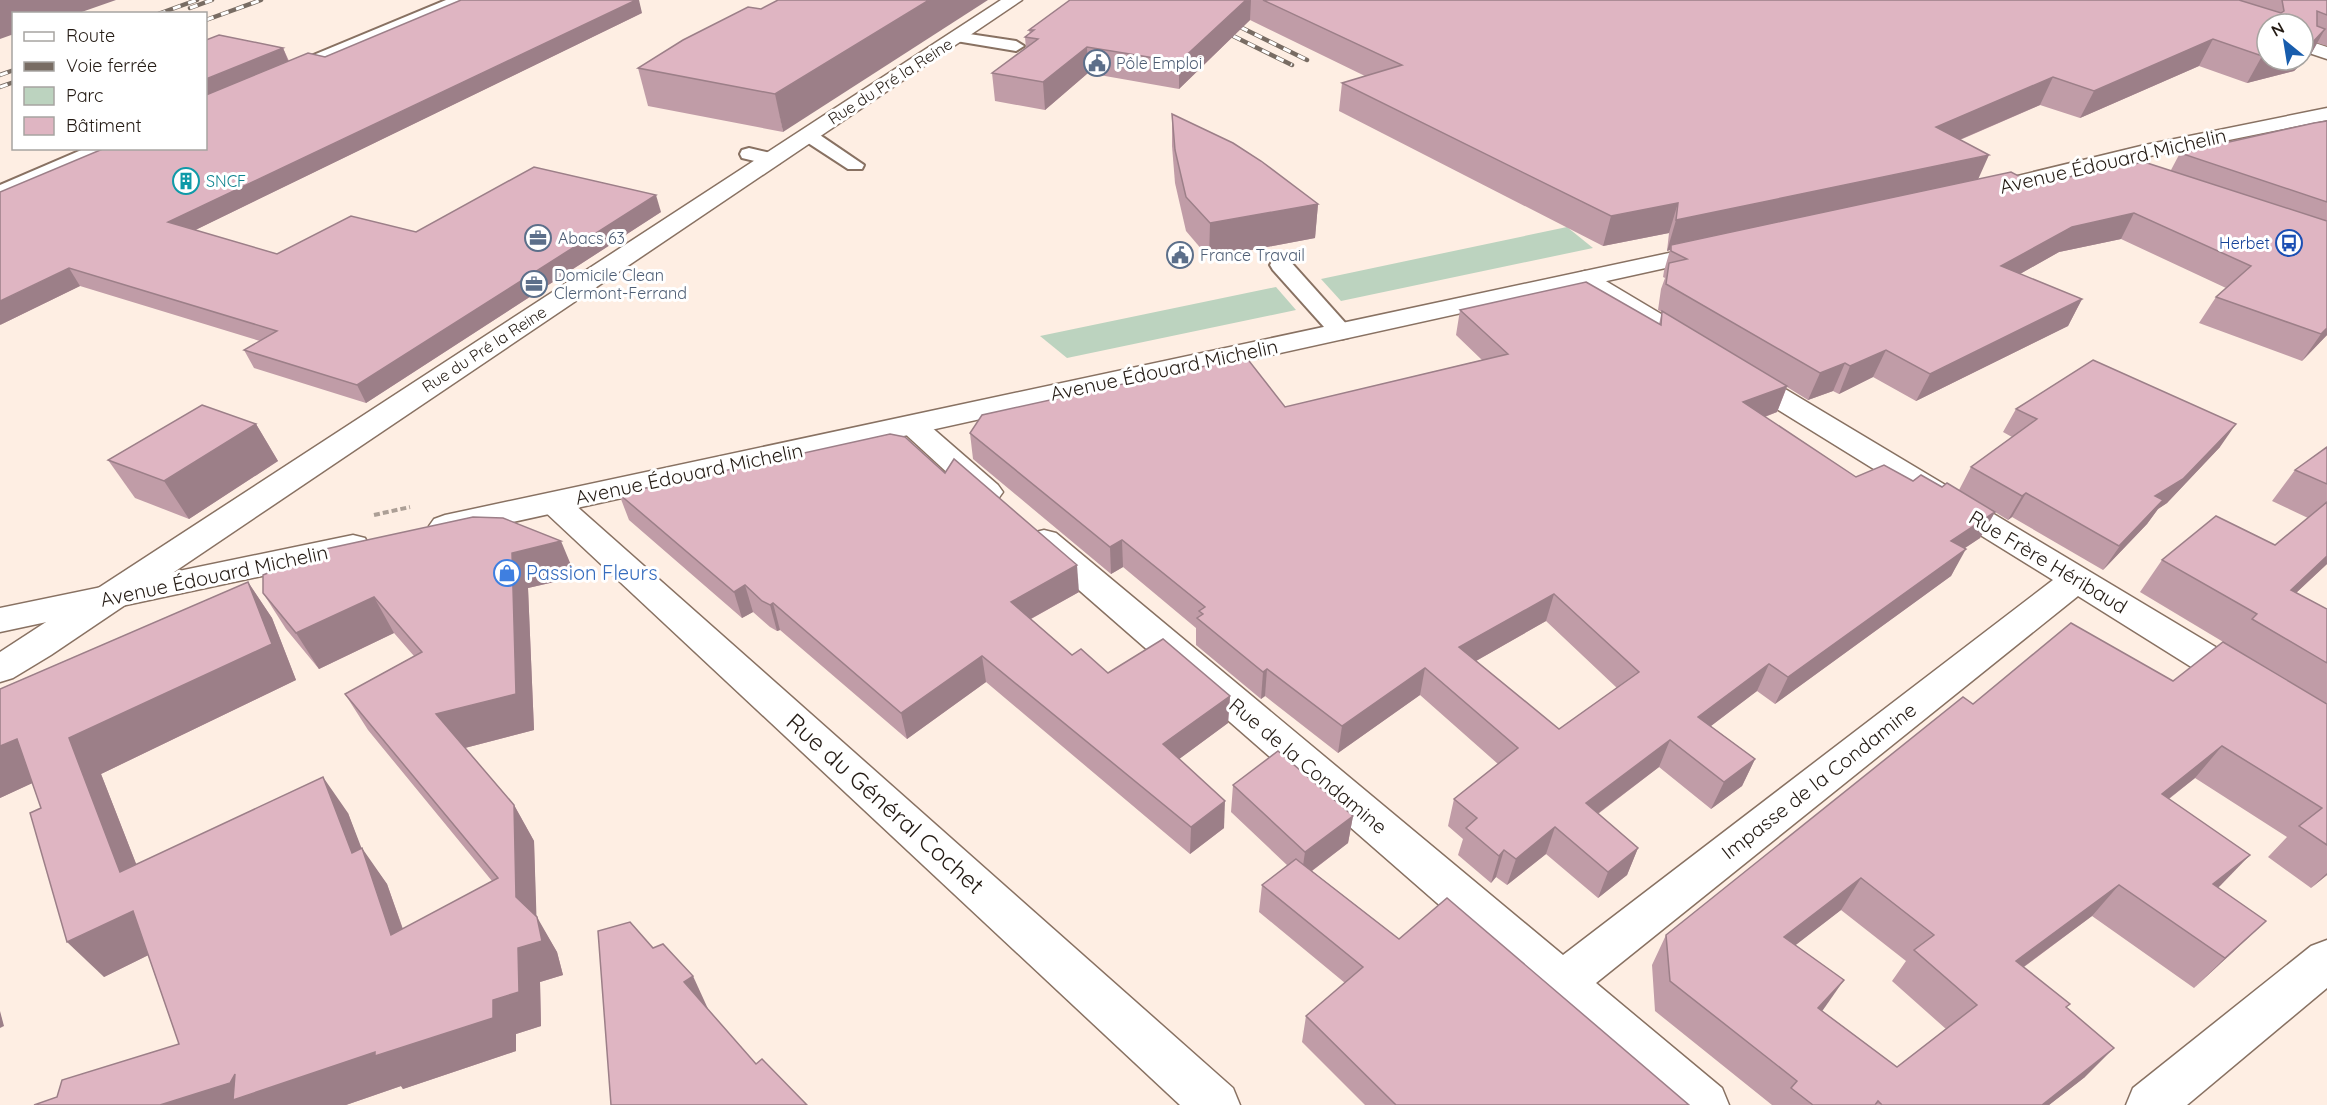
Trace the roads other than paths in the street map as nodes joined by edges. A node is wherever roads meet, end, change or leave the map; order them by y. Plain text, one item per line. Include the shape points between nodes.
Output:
1 (459, 0) edge
2 (1013, 0) edge
3 (956, 37) junction
4 (1016, 46) dead end
5 (272, 78) edge
6 (2327, 114) edge
7 (2295, 120) junction
8 (2327, 131) edge
9 (808, 135) junction
10 (98, 150) edge
11 (2099, 164) junction
12 (855, 165) dead end
13 (2127, 175) edge
14 (0, 192) edge
15 (1954, 198) edge
16 (1740, 245) edge
17 (1281, 265) dead end
18 (1585, 279) junction
19 (1341, 332) junction
20 (912, 425) junction
21 (554, 503) junction
22 (419, 532) edge
23 (374, 542) edge
24 (2077, 579) junction
25 (106, 599) junction
26 (0, 620) edge
27 (0, 669) edge
28 (2267, 696) edge
29 (2327, 960) edge
30 (1562, 983) junction
31 (1216, 1105) edge
32 (1705, 1105) edge
33 (2150, 1105) edge

1 - 5 lane
2 - 3 main road, Rue du Pré la Reine
3 - 4 lane
3 - 9 main road, Rue du Pré la Reine
6 - 7 main road, Avenue Édouard Michelin
7 - 8 main road
7 - 11 main road, Avenue Édouard Michelin
9 - 12 lane
9 - 25 main road, Rue du Pré la Reine via 761,156
10 - 14 lane
11 - 13 main road
11 - 15 main road, Avenue Édouard Michelin
16 - 18 main road, Avenue Édouard Michelin
17 - 19 lane
18 - 19 main road, Avenue Édouard Michelin
18 - 24 main road, Rue Frère Héribaud
19 - 20 main road, Avenue Édouard Michelin
20 - 21 main road, Avenue Édouard Michelin
20 - 30 main road, Rue de la Condamine
21 - 22 main road, Avenue Édouard Michelin
21 - 31 main road, Rue du Général Cochet
23 - 25 main road, Avenue Édouard Michelin
24 - 28 main road, Rue Frère Héribaud
24 - 30 main road, Impasse de la Condamine
25 - 26 main road, Avenue Édouard Michelin
25 - 27 main road, Rue du Pré la Reine
29 - 33 main road
30 - 32 main road, Rue de la Condamine

